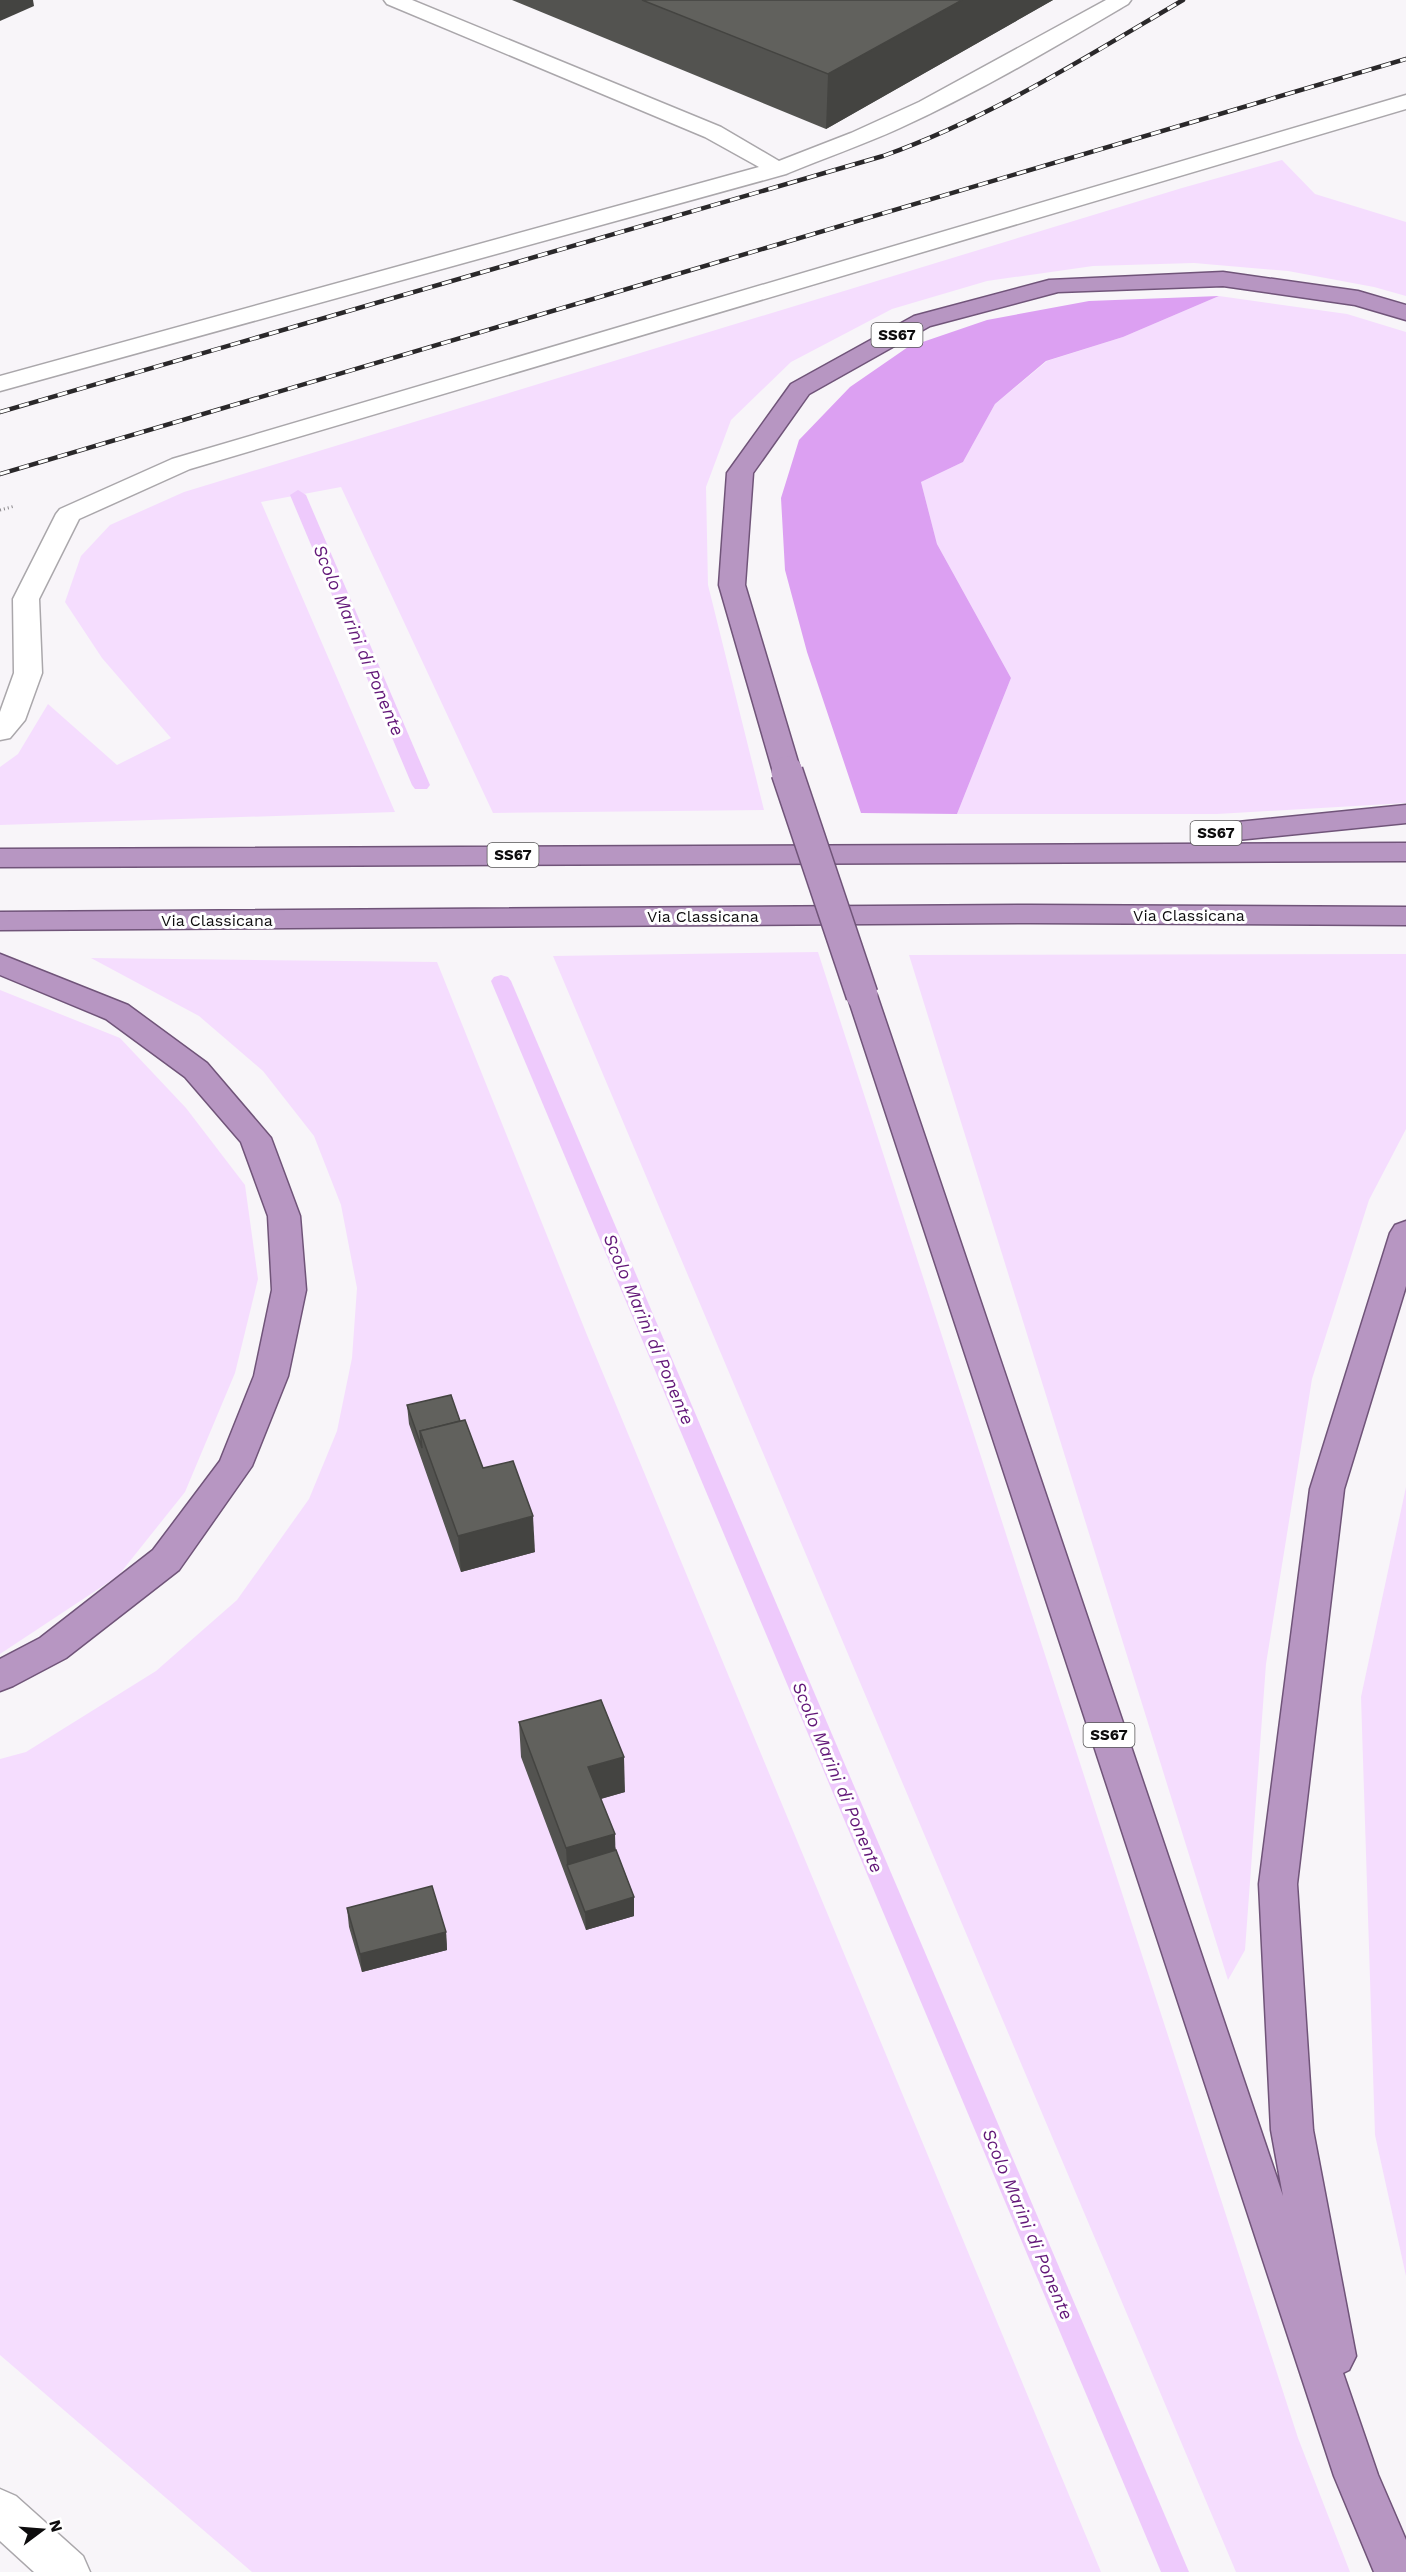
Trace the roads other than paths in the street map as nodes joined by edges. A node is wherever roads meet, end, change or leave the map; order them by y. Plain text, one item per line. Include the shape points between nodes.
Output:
1 (394, 0) edge
2 (1121, 0) edge
3 (1406, 102) edge
4 (778, 169) junction
5 (1406, 313) edge
6 (0, 384) edge
7 (0, 732) edge
8 (1406, 814) edge
9 (1406, 852) edge
10 (1025, 853) junction
11 (0, 858) edge
12 (1406, 916) edge
13 (0, 921) edge
14 (0, 964) edge
15 (1406, 1233) edge
16 (0, 1676) edge
17 (1356, 2476) junction
18 (0, 2511) edge
19 (67, 2572) edge
20 (1397, 2572) edge

1 - 4 main road via 713,132
2 - 4 main road via 930,105
3 - 7 main road via 182,464 69,514 26,599 28,673 11,720
4 - 6 main road
5 - 17 highway, SS67, bridge via 1358,297 1223,279 1058,285 922,321 800,389 740,473 732,585 787,772
8 - 10 highway, SS67
9 - 10 highway
10 - 11 highway, SS67
12 - 13 highway, Via Classicana via 1031,914
14 - 16 highway via 117,1012 196,1070 255,1138 284,1216 289,1290 270,1377 235,1466 166,1560 53,1648
15 - 17 highway via 1327,1489 1278,1884 1292,2130
17 - 20 highway, SS67
18 - 19 main road

